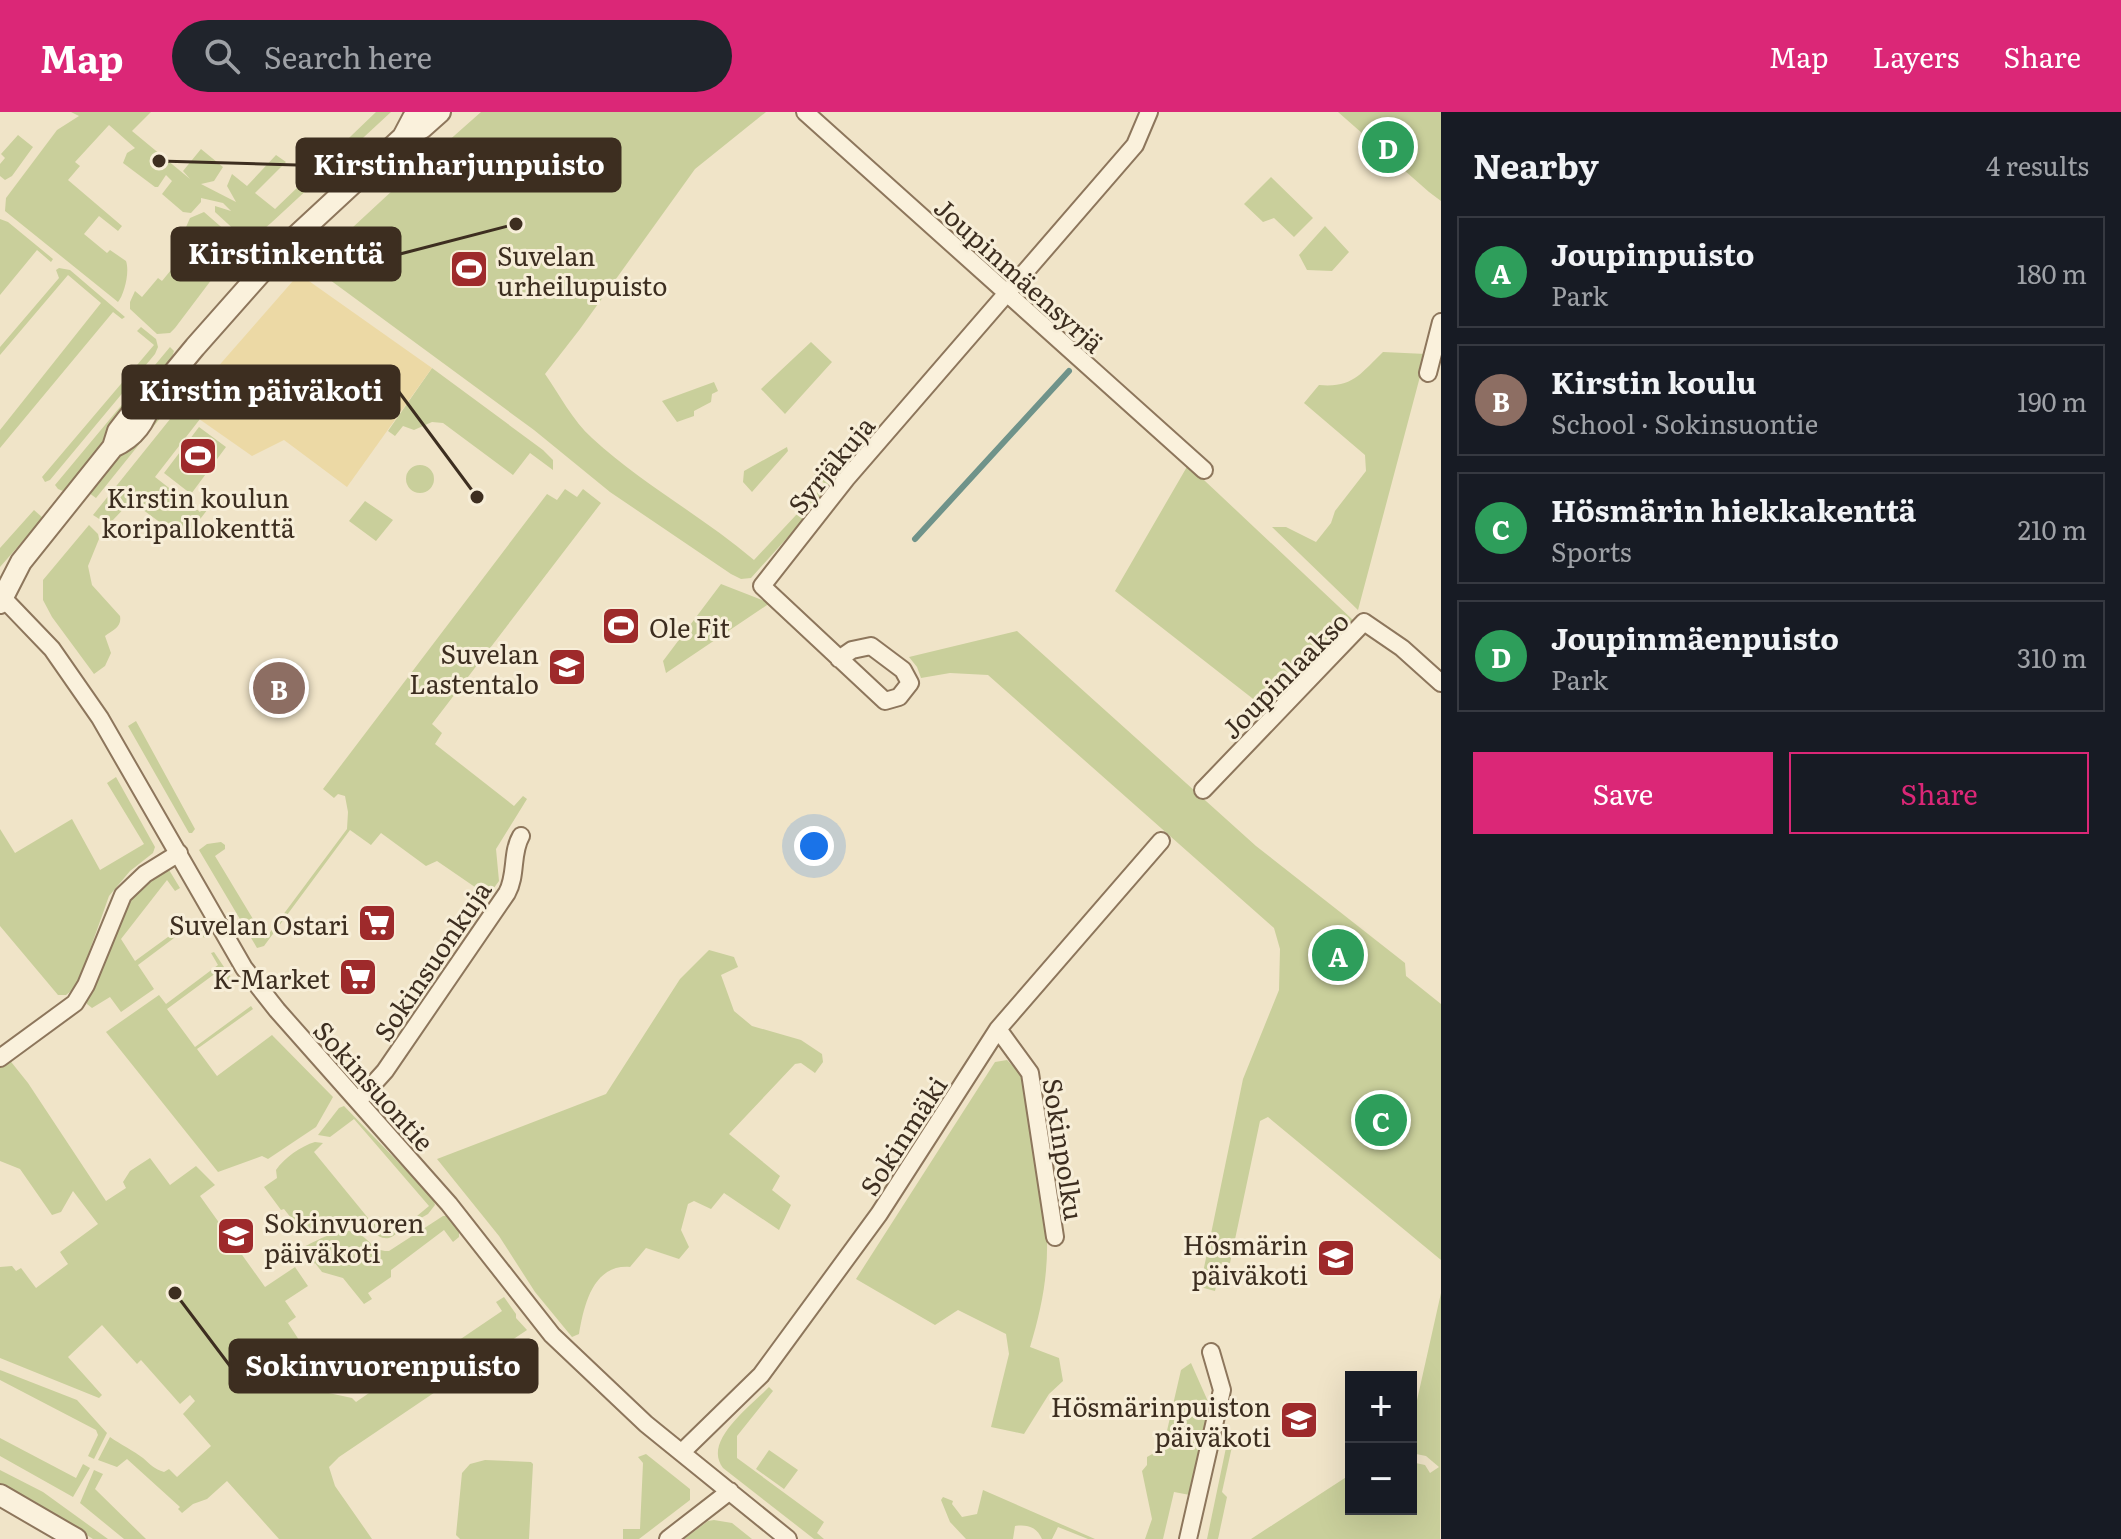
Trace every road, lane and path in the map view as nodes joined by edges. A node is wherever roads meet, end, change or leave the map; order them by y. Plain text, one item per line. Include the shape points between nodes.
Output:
1 (419, 112) edge
2 (440, 112) edge
3 (805, 112) edge
4 (1149, 112) edge
5 (403, 137) junction
6 (1006, 293) junction
7 (1441, 322) edge
8 (1428, 373) dead end
9 (1204, 470) dead end
10 (2, 601) edge
11 (839, 659) dead end
12 (1441, 683) edge
13 (1203, 790) dead end
14 (521, 836) dead end
15 (1161, 841) dead end
16 (179, 853) junction
17 (998, 1029) junction
18 (0, 1058) edge
19 (358, 1101) junction
20 (1055, 1237) dead end
21 (1211, 1352) dead end
22 (682, 1452) junction
23 (730, 1491) junction
24 (0, 1495) edge
25 (76, 1539) edge
26 (668, 1539) edge
27 (788, 1539) edge
28 (1188, 1539) edge

1 - 5 street
2 - 5 street
3 - 6 street, Joupinmäensyrjä
4 - 6 street via 1135,145
5 - 10 street via 281,250 195,347 152,399 146,418 128,440 113,447 21,562
6 - 9 street, Joupinmäensyrjä
6 - 11 street, Syrjäkuja via 762,586
7 - 8 street
10 - 16 street, Sokinsuontie via 52,649
12 - 13 street, Joupinlaakso via 1364,622
14 - 19 street, Sokinsuonkuja via 507,893 385,1071
15 - 17 street, Sokinmäki
16 - 18 street via 123,895 75,1003
16 - 19 street, Sokinsuontie via 244,968
17 - 20 street, Sokinpolku via 1030,1073
17 - 22 street, Sokinmäki via 879,1214 761,1375
19 - 22 street, Sokinsuontie via 449,1204 552,1335
21 - 28 street via 1222,1390
22 - 23 street, Sokinsuontie
23 - 26 street
23 - 27 street, Sokinsuontie
24 - 25 street

